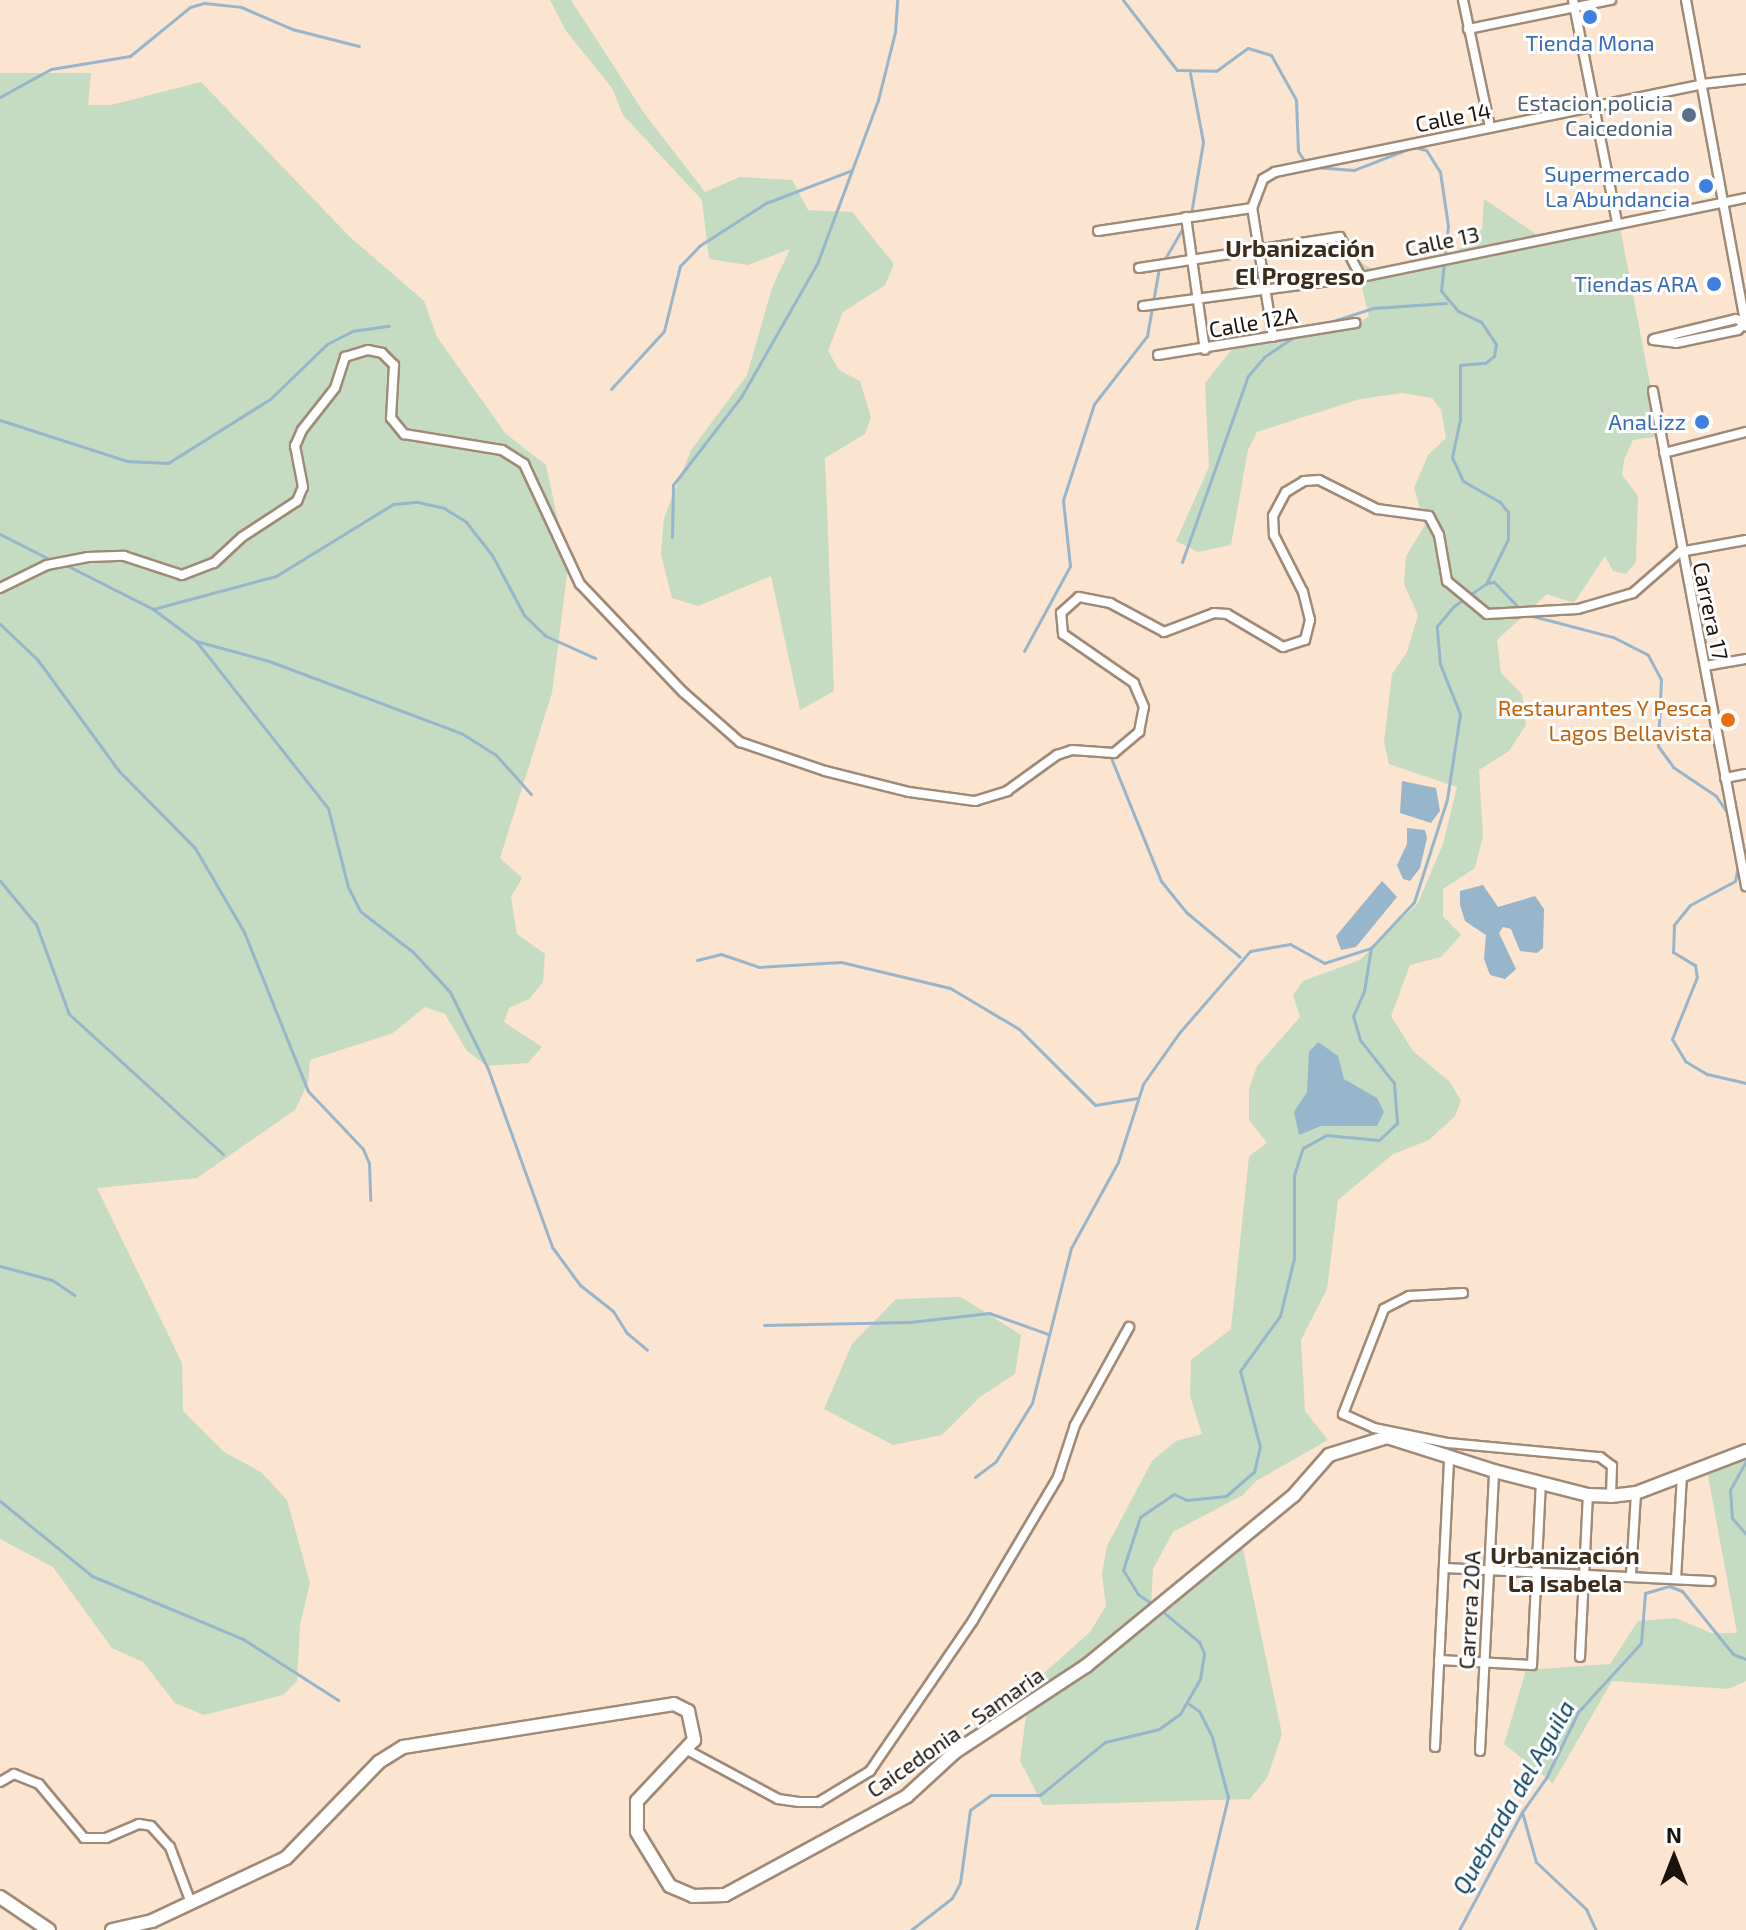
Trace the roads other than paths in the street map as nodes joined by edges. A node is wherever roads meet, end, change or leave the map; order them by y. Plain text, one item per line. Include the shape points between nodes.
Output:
1 (1463, 0) edge
2 (1611, 0) edge
3 (1686, 0) edge
4 (1574, 4) edge
5 (1468, 29) junction
6 (1746, 79) edge
7 (1702, 84) junction
8 (1597, 108) junction
9 (1490, 127) junction
10 (1746, 198) edge
11 (1723, 203) junction
12 (1252, 208) junction
13 (1186, 217) junction
14 (1617, 222) junction
15 (1098, 231) dead end
16 (1259, 252) junction
17 (1192, 261) junction
18 (1139, 268) dead end
19 (1361, 277) junction
20 (1265, 289) junction
21 (1199, 301) junction
22 (1143, 306) dead end
23 (1355, 323) dead end
24 (1746, 324) edge
25 (1273, 337) junction
26 (1205, 350) junction
27 (1158, 355) dead end
28 (1653, 391) dead end
29 (1746, 432) edge
30 (1664, 453) junction
31 (1746, 540) edge
32 (1680, 552) junction
33 (0, 588) edge
34 (1746, 659) edge
35 (1705, 666) junction
36 (1746, 774) edge
37 (1725, 778) junction
38 (1746, 880) edge
39 (1463, 1293) dead end
40 (1129, 1327) dead end
41 (1746, 1451) edge
42 (1449, 1456) junction
43 (1494, 1471) junction
44 (1682, 1474) junction
45 (1541, 1483) junction
46 (1636, 1493) junction
47 (1588, 1495) junction
48 (1611, 1496) junction
49 (1444, 1568) junction
50 (1489, 1570) junction
51 (1537, 1572) junction
52 (1584, 1574) junction
53 (1631, 1575) junction
54 (1676, 1579) junction
55 (1711, 1581) dead end
56 (1580, 1657) dead end
57 (1439, 1660) junction
58 (1484, 1663) junction
59 (1435, 1747) dead end
60 (689, 1751) junction
61 (1480, 1751) dead end
62 (0, 1782) edge
63 (0, 1897) edge
64 (191, 1903) junction
65 (49, 1930) edge
66 (112, 1930) edge

1 - 5 street
2 - 4 street
3 - 7 street
4 - 5 street
4 - 8 street
5 - 9 street
6 - 7 street, Calle 14
7 - 8 street, Calle 14
7 - 11 street
8 - 9 street, Calle 14
8 - 14 street
9 - 12 street, Calle 14 via 1324,159 1263,179
10 - 11 street, Calle 13
11 - 14 street, Calle 13
11 - 24 street
12 - 13 street
12 - 16 street
13 - 15 street
13 - 17 street
14 - 19 street, Calle 13
16 - 17 street
16 - 19 street via 1340,237
16 - 20 street
17 - 18 street
17 - 21 street
19 - 20 street, Calle 13
20 - 21 street, Calle 13
20 - 25 street
21 - 22 street, Calle 13
21 - 26 street
23 - 25 street, Calle 12A
24 - 24 street via 1736,319 1653,340 1676,343
25 - 26 street, Calle 12A
26 - 27 street, Calle 12A
28 - 30 street, Carrera 17
29 - 30 street
30 - 32 street, Carrera 17
31 - 32 street
32 - 33 street via 1633,593 1578,609 1487,614 1447,581 1439,535 1429,516 1377,509 1319,480 1304,481 1276,503 1273,516 1274,535 1307,606 1305,640 1294,647 1272,644 1227,614 1214,613 1164,632 1110,603 1079,597 1061,613 1063,634 1134,683 1144,707 1139,732 1114,753 1072,750 1057,755 1007,791 975,801 909,792 740,742 683,692 580,584 524,464 502,450 404,434 391,418 394,365 382,353 368,350 345,357 335,388 295,446 303,487 297,501 214,563 182,575 124,556 88,557 47,565
32 - 35 street, Carrera 17
34 - 35 street
35 - 37 street, Carrera 17
36 - 37 street
37 - 38 street, Carrera 17
39 - 48 street via 1409,1296 1384,1309 1343,1414 1374,1428 1448,1443 1600,1457 1612,1466
40 - 60 street via 1075,1425 1058,1477 972,1622 870,1771 819,1802 799,1802 778,1799
41 - 44 street, Caicedonia - Samaria
42 - 43 street, Caicedonia - Samaria
42 - 49 street
42 - 60 street, Caicedonia - Samaria via 1387,1437 1329,1455 1294,1495 1086,1666 955,1752 907,1796 725,1895 693,1896 670,1886 637,1832 637,1801 649,1783
43 - 45 street, Caicedonia - Samaria
43 - 50 street, Carrera 20A
44 - 46 street, Caicedonia - Samaria
44 - 54 street
45 - 47 street, Caicedonia - Samaria
45 - 51 street
46 - 48 street, Caicedonia - Samaria
46 - 53 street
47 - 48 street, Caicedonia - Samaria
47 - 52 street
49 - 50 street
49 - 57 street
50 - 51 street
50 - 58 street, Carrera 20A
51 - 52 street
51 - 58 street via 1532,1665
52 - 53 street
52 - 56 street
53 - 54 street
54 - 55 street
57 - 58 street
57 - 59 street
58 - 61 street, Carrera 20A
60 - 64 street via 694,1722 688,1711 674,1704 403,1747 379,1762 286,1858
62 - 64 street via 14,1774 39,1784 84,1838 106,1838 139,1824 151,1826 170,1847
63 - 65 street
64 - 66 street

